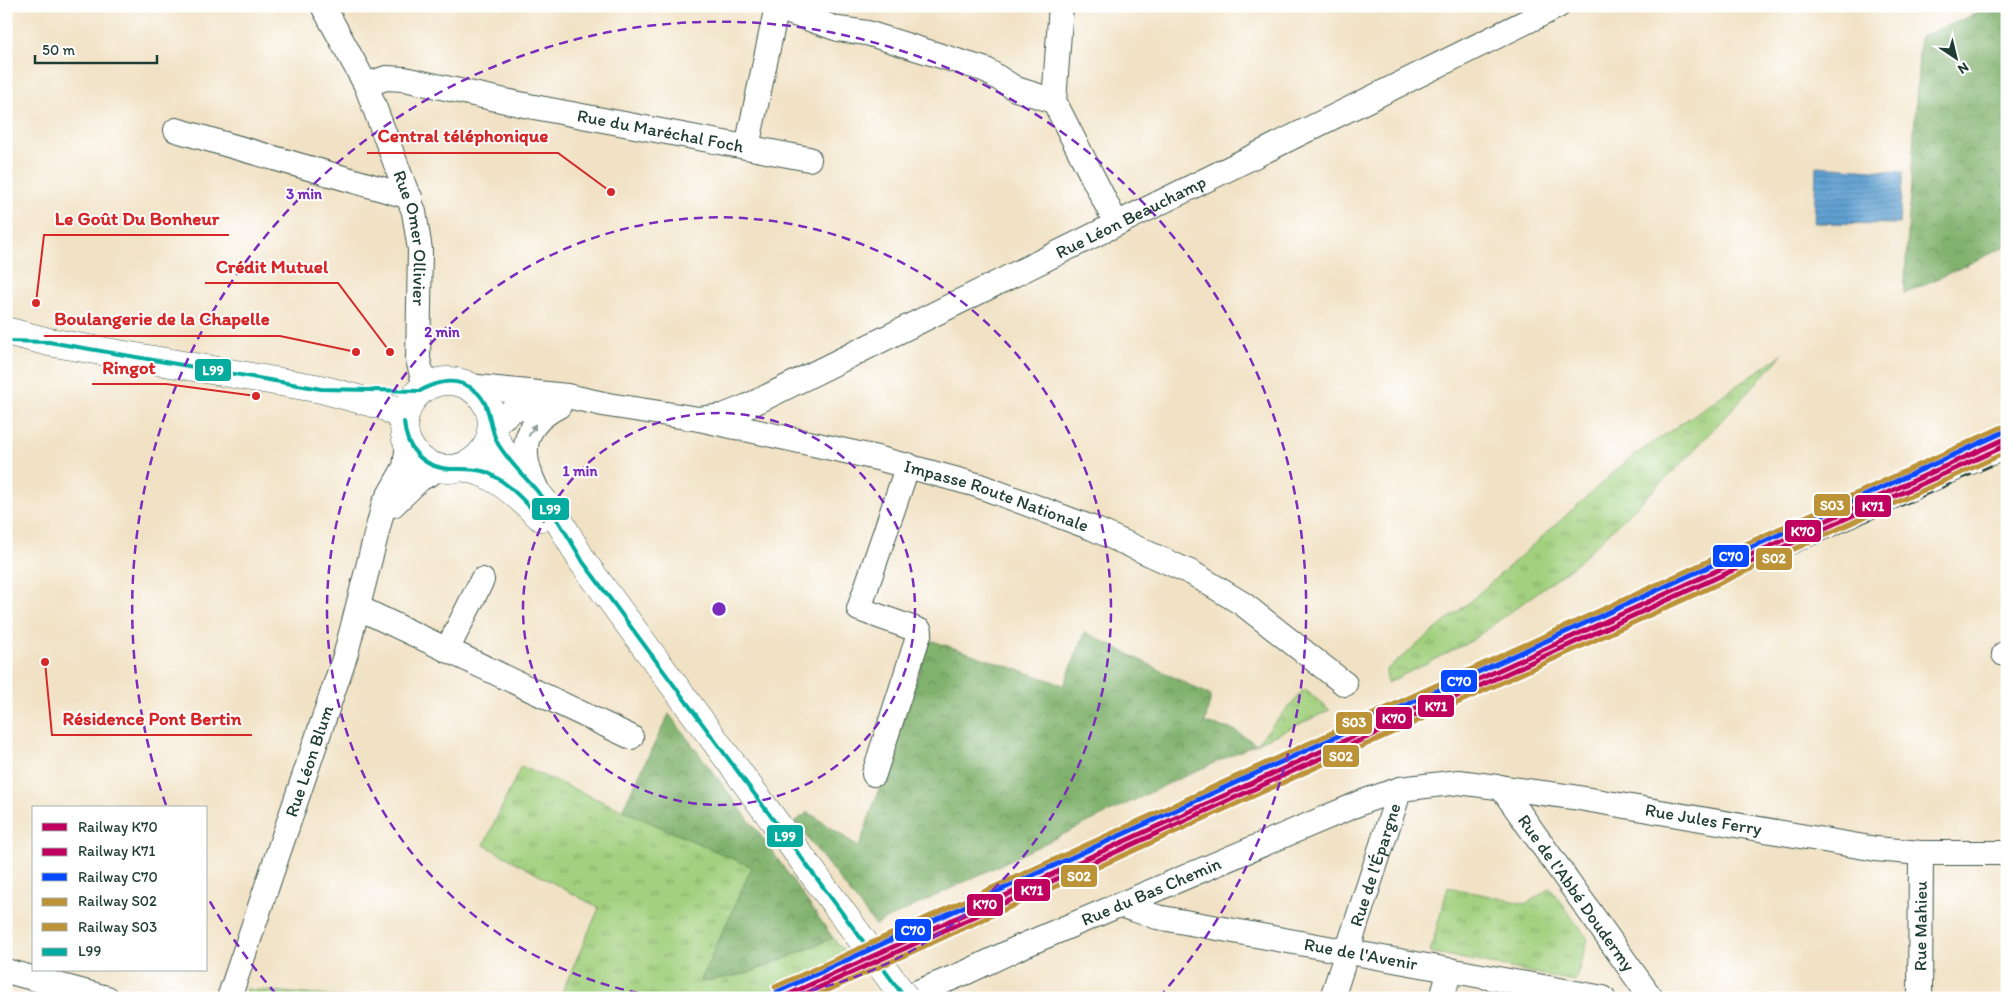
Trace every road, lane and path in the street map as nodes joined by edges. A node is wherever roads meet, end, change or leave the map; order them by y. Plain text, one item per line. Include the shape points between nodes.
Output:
1 (323, 6) edge
2 (1061, 6) edge
3 (1558, 6) edge
4 (777, 7) edge
5 (366, 85) junction
6 (1054, 101) junction
7 (176, 130) dead end
8 (747, 147) junction
9 (809, 159) dead end
10 (410, 197) junction
11 (1116, 223) junction
12 (6, 331) edge
13 (6, 341) edge
14 (49, 342) junction
15 (468, 386) junction
16 (429, 387) junction
17 (321, 389) junction
18 (608, 405) junction
19 (559, 406) junction
20 (699, 419) junction
21 (492, 428) junction
22 (406, 433) junction
23 (908, 465) junction
24 (450, 467) junction
25 (538, 492) junction
26 (380, 522) junction
27 (584, 562) junction
28 (482, 580) dead end
29 (359, 608) junction
30 (447, 650) junction
31 (1345, 684) dead end
32 (631, 737) dead end
33 (874, 774) dead end
34 (1501, 787) junction
35 (1400, 789) junction
36 (2007, 852) edge
37 (1921, 853) junction
38 (1120, 905) junction
39 (1348, 951) junction
40 (1450, 970) junction
41 (6, 971) edge
42 (1554, 994) edge
43 (107, 998) edge
44 (229, 998) edge
45 (904, 998) edge
46 (1332, 998) edge
47 (1442, 998) edge
48 (1603, 998) edge
49 (1651, 998) edge
50 (1920, 998) edge

1 - 5 street, Rue Omer Ollivier
2 - 6 street
3 - 11 street, Rue Léon Beauchamp
4 - 6 street via 838,29 867,33 986,70 1016,89
4 - 8 street
5 - 8 street, Rue du Maréchal Foch via 386,78 404,79
5 - 10 street, Rue Omer Ollivier
6 - 11 street
7 - 10 street
8 - 9 street, Rue du Maréchal Foch
10 - 16 street, Rue Omer Ollivier via 420,250 419,338
11 - 20 street, Rue Léon Beauchamp via 748,406 723,416
12 - 14 main road
13 - 14 main road
14 - 17 main road
15 - 16 main road via 453,382
15 - 18 street, Impasse Route Nationale via 567,396
15 - 21 main road via 490,411
16 - 17 main road
16 - 22 main road via 409,405
17 - 22 main road via 384,406 396,413
18 - 19 street, Impasse Route Nationale
18 - 20 street, Impasse Route Nationale
19 - 21 street, Impasse Route Nationale via 514,409
25 -> 19 street via 526,461 527,438 538,420
20 - 23 street, Impasse Route Nationale
21 - 24 main road via 488,443 480,454
21 - 25 main road via 500,448
22 - 24 main road via 421,460
22 - 26 street, Rue Léon Blum via 405,467 386,499
23 - 31 street, Impasse Route Nationale via 1024,502 1186,570 1243,604
23 - 33 street via 859,609 920,631
24 - 26 street, Rue Léon Blum via 425,475 388,510
24 - 27 main road via 474,468 497,479 550,525
25 - 27 main road
26 - 29 street, Rue Léon Blum
27 - 45 main road, bridge
28 - 30 street
29 - 30 street
29 - 44 street, Rue Léon Blum
30 - 32 street
34 - 35 street, Rue Jules Ferry via 1459,782
34 - 37 street, Rue Jules Ferry via 1876,849
34 - 49 street, Rue de l'Abbé Doudermy
35 - 38 street, Rue du Bas Chemin
35 - 39 street, Rue de l'Épargne
36 - 37 street, Rue Jules Ferry
37 - 50 street, Rue Mahieu
38 - 39 street, Rue de l'Avenir via 1157,917
38 - 45 street, Rue du Bas Chemin
39 - 40 street, Rue de l'Avenir
39 - 46 street, Rue de l'Épargne
40 - 42 street, Rue de l'Avenir
40 - 47 street
41 - 43 street
42 - 48 street, Rue de l'Avenir

